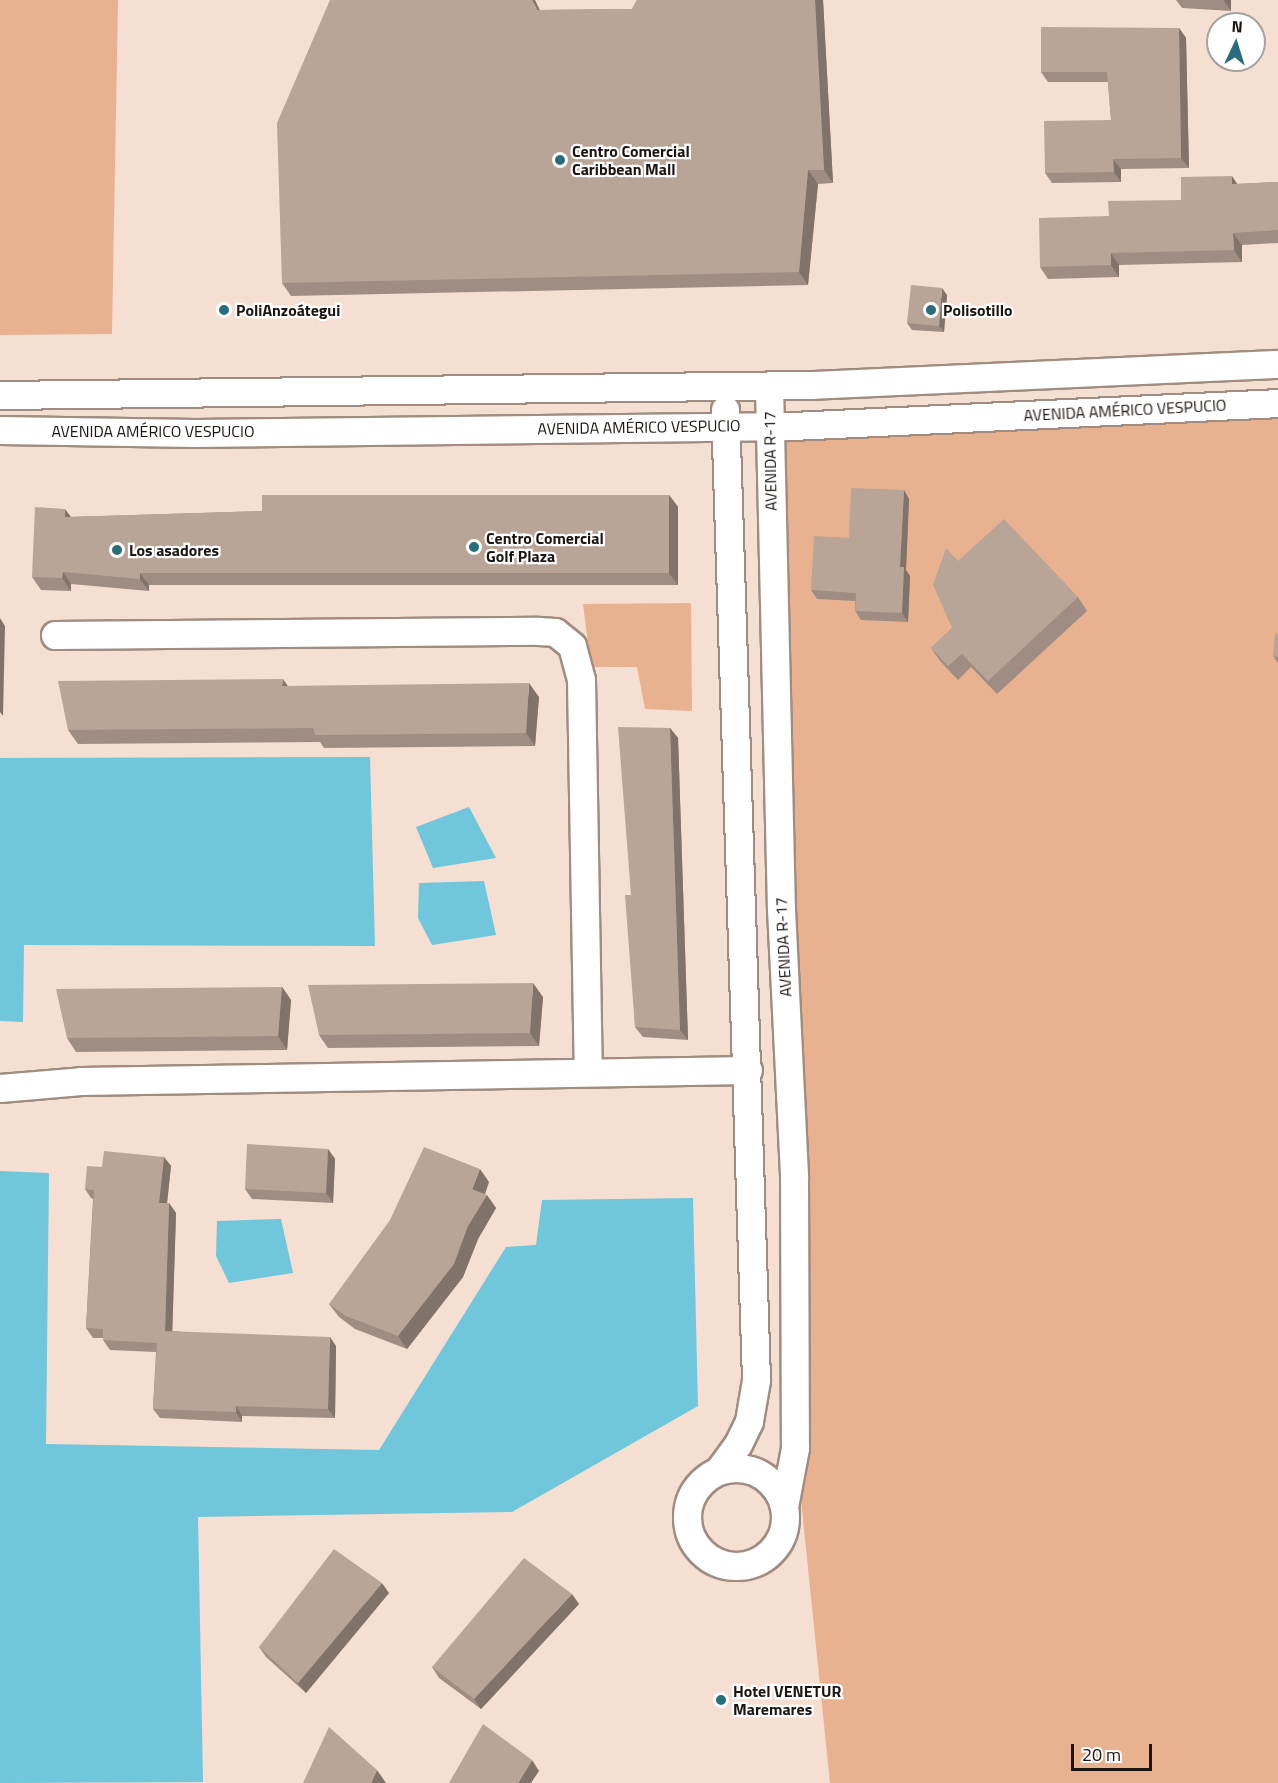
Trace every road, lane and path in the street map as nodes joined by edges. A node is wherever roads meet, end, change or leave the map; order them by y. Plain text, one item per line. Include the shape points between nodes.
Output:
1 (1278, 364) edge
2 (768, 386) junction
3 (724, 387) junction
4 (0, 395) edge
5 (1278, 402) edge
6 (725, 426) junction
7 (769, 426) junction
8 (0, 430) edge
9 (55, 636) dead end
10 (748, 1070) junction
11 (588, 1071) junction
12 (0, 1088) edge
13 (756, 1380) junction
14 (795, 1380) junction
15 (719, 1470) junction
16 (784, 1507) junction

1 - 2 street
2 - 3 street
2 - 7 street, AVENIDA R-17
3 - 4 street
3 - 6 street, AVENIDA R-17
5 - 7 street, AVENIDA AMÉRICO VESPUCIO
6 - 7 street, AVENIDA AMÉRICO VESPUCIO
6 - 8 street, AVENIDA AMÉRICO VESPUCIO via 195,433
6 - 10 street, AVENIDA R-17
7 - 14 street, AVENIDA R-17 via 781,909 793,1148
9 - 11 street via 555,632 572,646 581,680
10 - 11 street
10 - 13 street, AVENIDA R-17
11 - 12 street via 81,1081
13 - 14 street
13 - 15 street, AVENIDA R-17 via 749,1421
14 - 16 street, AVENIDA R-17 via 795,1448
15 - 16 street via 736,1467 767,1478
15 - 16 street, AVENIDA R-17 via 694,1489 686,1514 689,1534 710,1559 743,1566 767,1555 783,1533

